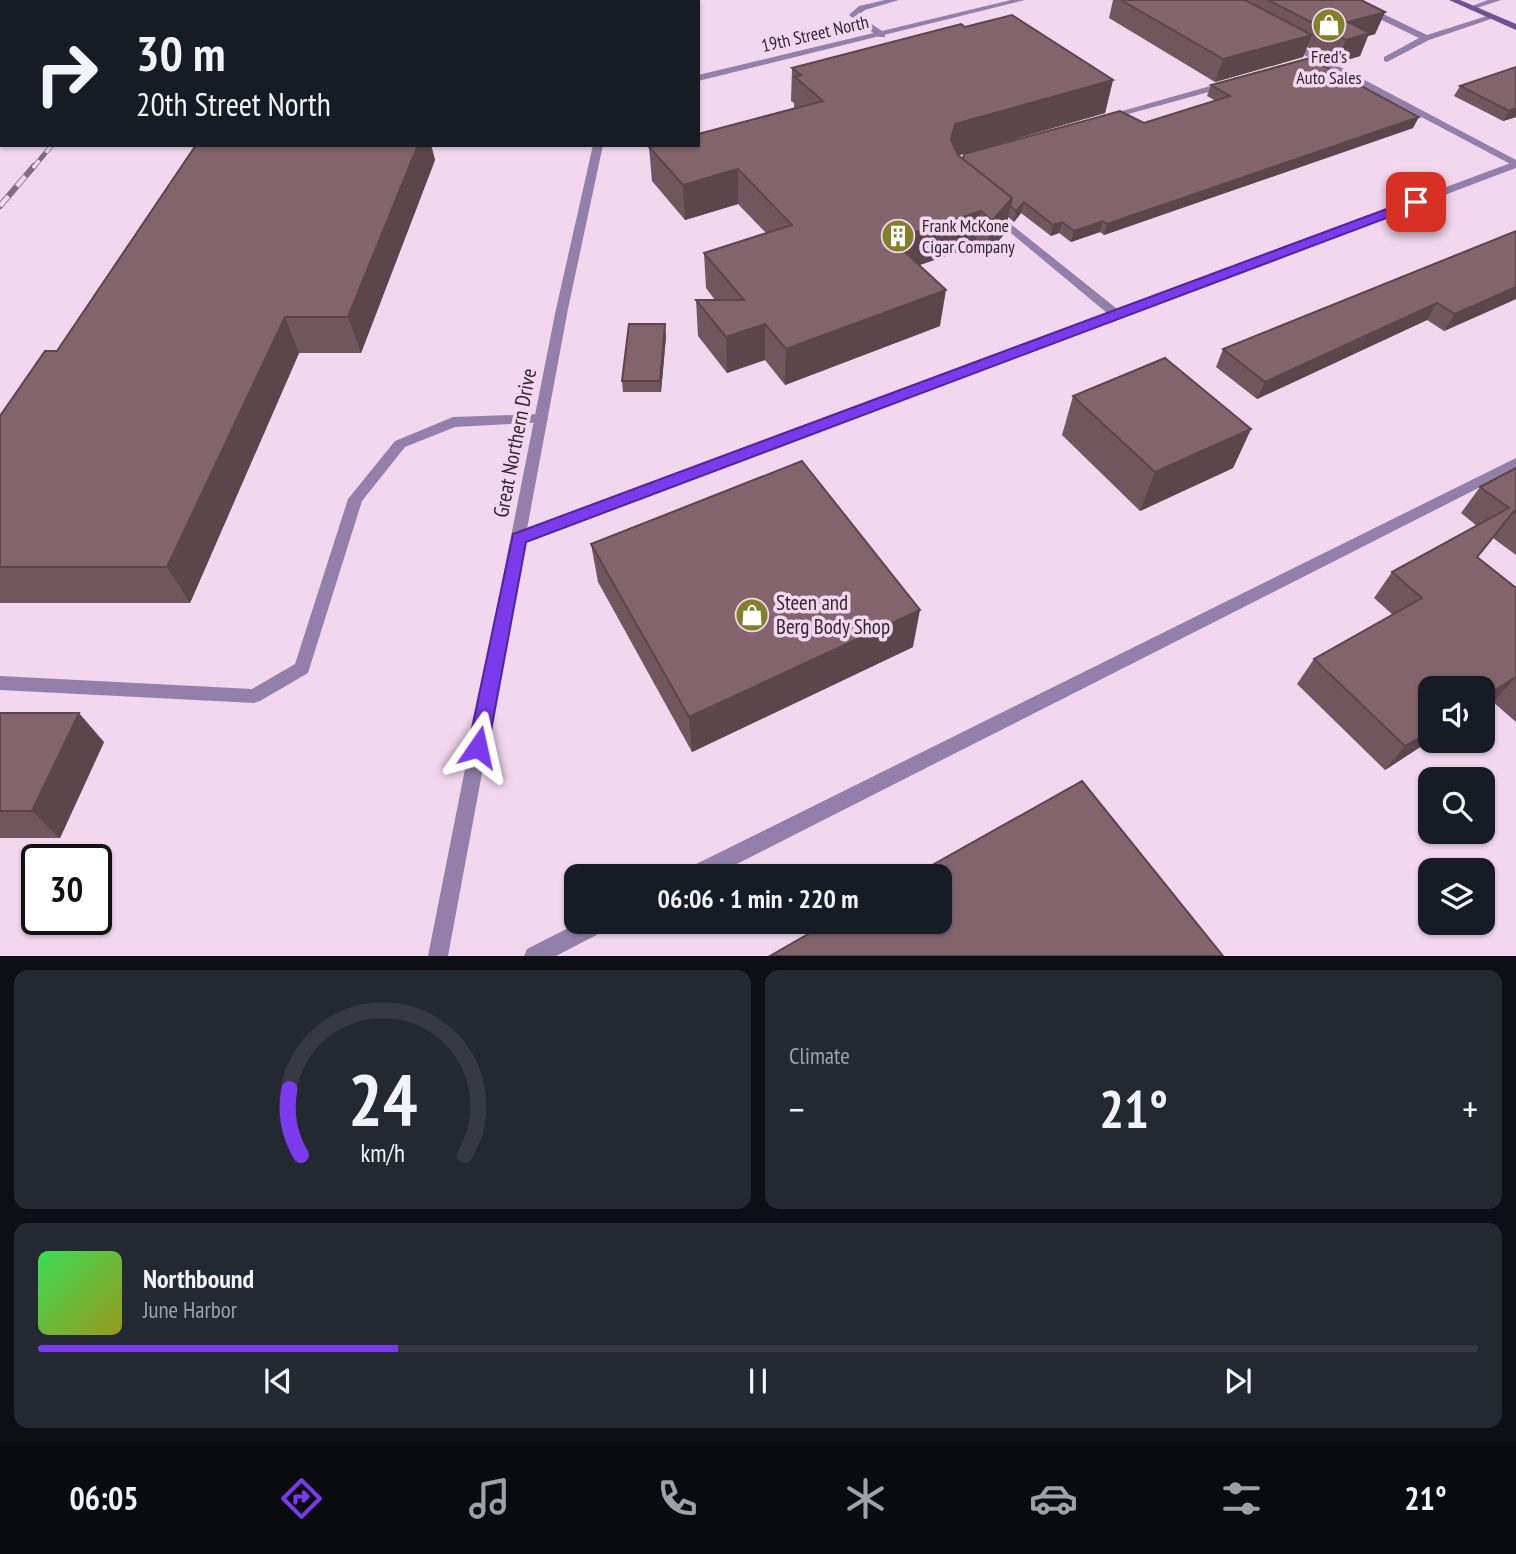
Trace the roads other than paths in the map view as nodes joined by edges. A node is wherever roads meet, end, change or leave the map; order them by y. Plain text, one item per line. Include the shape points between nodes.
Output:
1 (895, 0) edge
2 (1021, 0) edge
3 (1453, 0) edge
4 (1497, 0) edge
5 (1364, 8) edge
6 (1471, 8) junction
7 (1493, 17) junction
8 (1516, 27) edge
9 (883, 35) junction
10 (1426, 38) junction
11 (1280, 39) edge
12 (1317, 59) junction
13 (1387, 59) dead end
14 (1304, 62) edge
15 (700, 78) edge
16 (1237, 81) edge
17 (1090, 122) edge
18 (598, 147) edge
19 (1516, 164) edge
20 (980, 203) edge
21 (1118, 315) junction
22 (541, 419) junction
23 (1516, 463) edge
24 (519, 538) junction
25 (0, 682) edge
26 (717, 864) edge
27 (577, 934) edge
28 (438, 956) edge
29 (534, 956) edge

1 - 9 street via 862,8 853,15
2 - 9 street, 19th Street North
3 - 6 main road
4 - 6 street
5 - 10 street
6 - 7 main road
7 - 8 main road
7 - 10 street
9 - 15 street, 19th Street North
10 - 13 street
11 - 12 street
12 - 14 street
12 - 19 street
16 - 17 street
18 - 22 street, Great Northern Drive
19 - 21 street
20 - 21 street
21 - 24 street
22 - 24 street, Great Northern Drive
22 - 25 street via 453,422 400,444 355,499 302,668 254,696
23 - 26 street
24 - 28 street, Great Northern Drive
27 - 29 street

